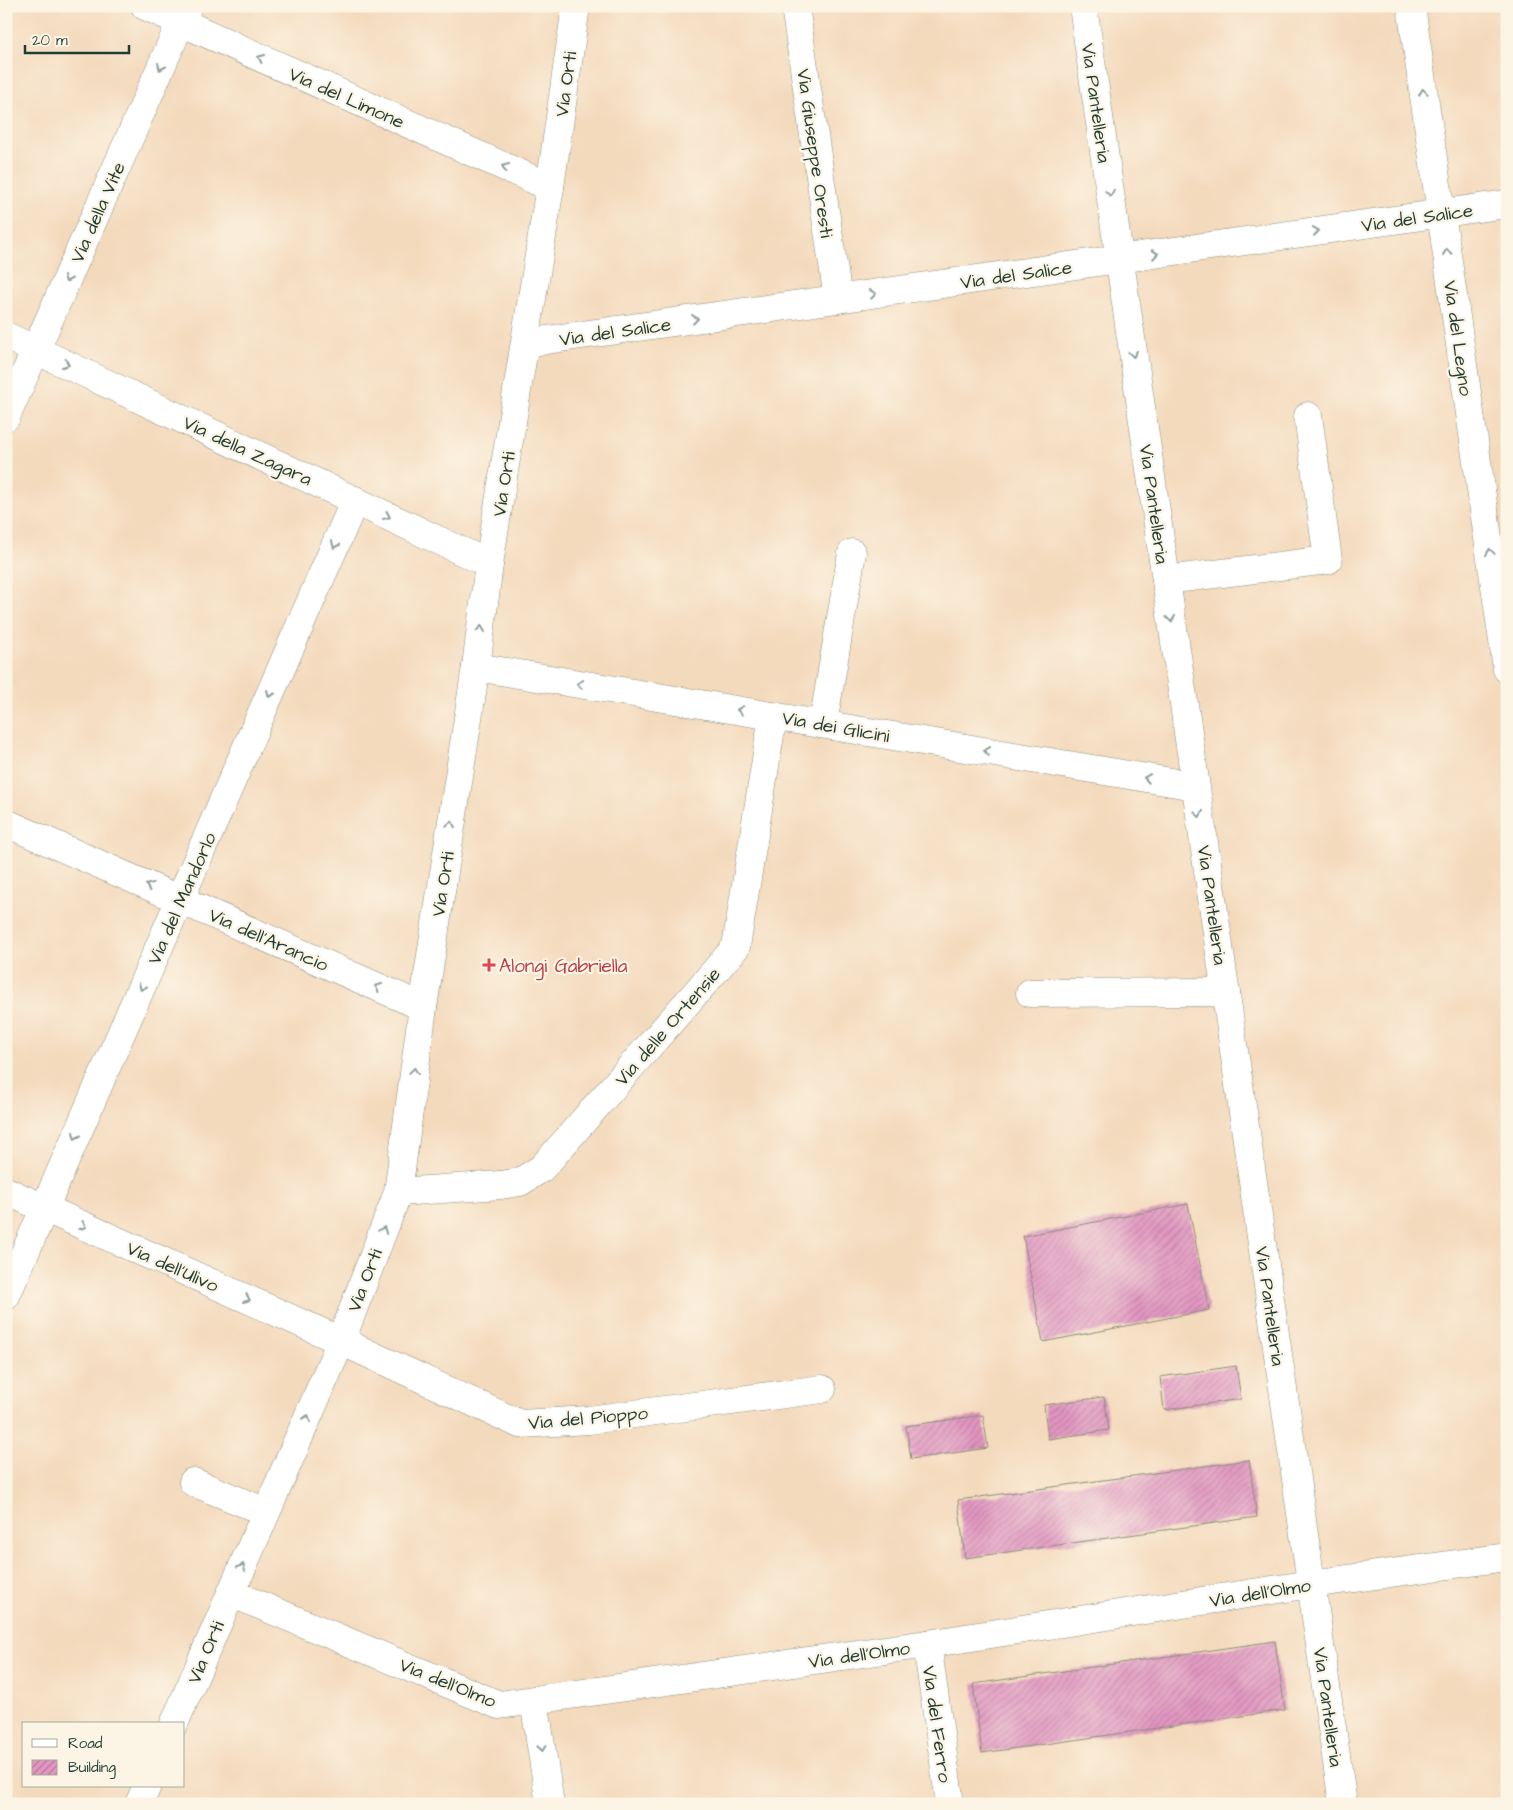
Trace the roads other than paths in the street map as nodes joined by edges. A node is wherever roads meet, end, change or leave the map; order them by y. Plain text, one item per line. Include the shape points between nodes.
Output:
1 (145, 6) edge
2 (576, 6) edge
3 (795, 6) edge
4 (1083, 6) edge
5 (1411, 6) edge
6 (185, 14) edge
7 (550, 187) junction
8 (1507, 204) edge
9 (1441, 213) junction
10 (1120, 259) junction
11 (838, 299) junction
12 (6, 336) edge
13 (525, 343) junction
14 (36, 350) junction
15 (1308, 416) dead end
16 (6, 417) edge
17 (355, 500) junction
18 (852, 553) dead end
19 (490, 564) junction
20 (1166, 580) junction
21 (476, 667) junction
22 (1507, 669) edge
23 (773, 716) junction
24 (824, 724) junction
25 (1195, 786) junction
26 (6, 823) edge
27 (180, 900) junction
28 (1226, 992) junction
29 (1030, 993) dead end
30 (423, 1007) junction
31 (6, 1191) edge
32 (398, 1192) junction
33 (44, 1208) junction
34 (6, 1296) edge
35 (341, 1341) junction
36 (822, 1388) dead end
37 (193, 1482) dead end
38 (266, 1512) junction
39 (1507, 1556) edge
40 (1311, 1584) junction
41 (231, 1593) junction
42 (927, 1644) junction
43 (534, 1700) junction
44 (175, 1722) edge
45 (146, 1788) edge
46 (139, 1804) edge
47 (550, 1804) edge
48 (950, 1804) edge
49 (1343, 1804) edge

1 - 6 street, Via del Limone
2 - 7 street, Via Orti
3 - 11 street, Via Giuseppe Oresti
4 -> 10 street, Via Pantelleria
9 -> 5 street, Via del Legno
7 -> 6 street, Via del Limone
6 -> 14 street, Via della Vite
7 - 13 street, Via Orti
8 - 9 street, Via del Salice
10 -> 9 street, Via del Salice
22 -> 9 street, Via del Legno
11 -> 10 street, Via del Salice
10 -> 20 street, Via Pantelleria
13 -> 11 street, Via del Salice
12 - 14 street, Via della Zagara
13 - 19 street, Via Orti
14 - 16 street, Via della Vite
14 -> 17 street, Via della Zagara
15 - 20 street via 1328,560
17 -> 19 street, Via della Zagara
17 -> 27 street, Via del Mandorlo
18 - 24 street
21 -> 19 street, Via Orti
20 -> 25 street, Via Pantelleria
23 -> 21 street, Via dei Glicini
30 -> 21 street, Via Orti
23 - 24 street, Via dei Glicini
23 - 32 street, Via delle Ortensie via 736,947 542,1168 520,1182 501,1186
25 -> 24 street, Via dei Glicini
25 -> 28 street, Via Pantelleria
27 -> 26 street, Via dell'Arancio
30 -> 27 street, Via dell'Arancio
27 -> 33 street, Via del Mandorlo
28 - 29 street
28 - 40 street, Via Pantelleria
32 -> 30 street, Via Orti
31 - 33 street, Via dell'Ulivo
35 -> 32 street, Via Orti
33 - 34 street, Via del Mandorlo
33 -> 35 street, Via dell'Ulivo
35 - 36 street, Via del Pioppo via 520,1424 589,1420
38 -> 35 street, Via Orti
37 - 38 street
41 -> 38 street, Via Orti
39 - 40 street, Via dell'Olmo
40 - 42 street, Via dell'Olmo
40 - 49 street, Via Pantelleria
41 - 43 street, Via dell'Olmo via 499,1706
41 - 44 street, Via Orti
42 - 43 street, Via dell'Olmo
42 - 48 street, Via del Ferro
43 -> 47 street
45 - 46 street

